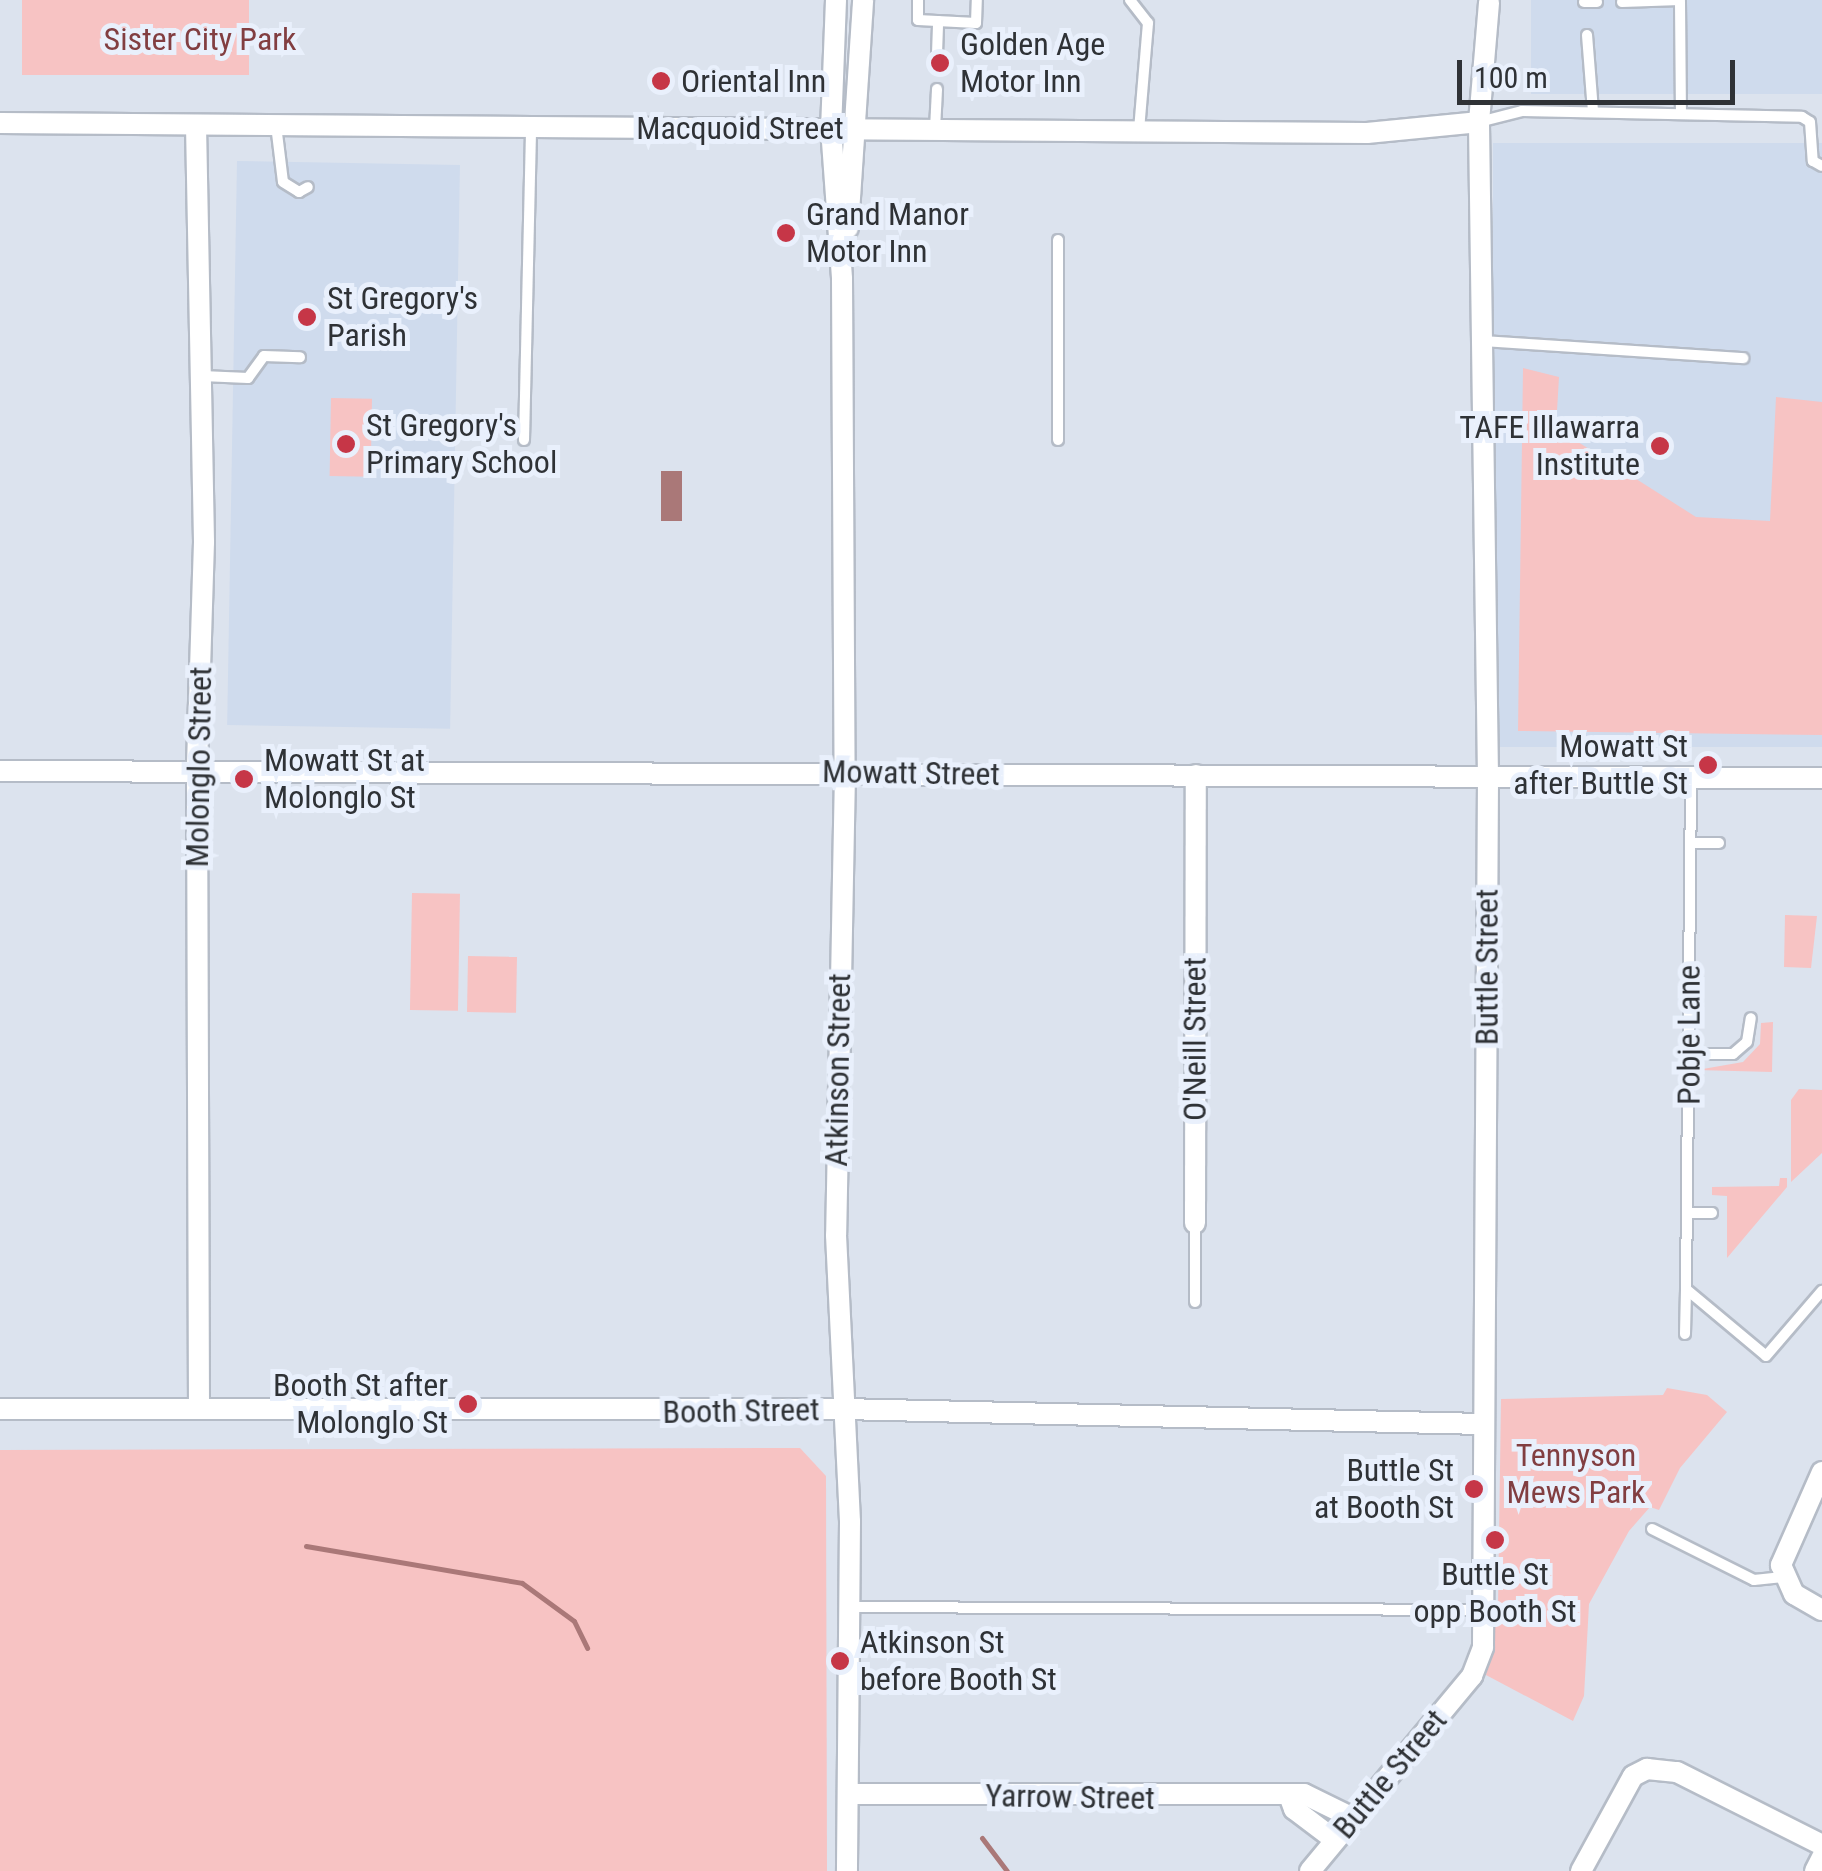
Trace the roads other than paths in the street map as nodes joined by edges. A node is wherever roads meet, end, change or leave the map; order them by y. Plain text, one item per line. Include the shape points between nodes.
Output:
1 (836, 0) edge
2 (863, 0) edge
3 (918, 0) edge
4 (977, 0) edge
5 (1130, 0) edge
6 (1680, 1) edge
7 (1488, 2) edge
8 (1597, 2) edge
9 (1622, 2) edge
10 (1584, 4) edge
11 (938, 21) junction
12 (1587, 35) dead end
13 (937, 54) dead end
14 (1694, 64) dead end
15 (1680, 65) junction
16 (937, 89) dead end
17 (1593, 112) junction
18 (1682, 114) junction
19 (1478, 122) junction
20 (0, 123) edge
21 (196, 125) junction
22 (276, 125) junction
23 (530, 126) junction
24 (831, 128) junction
25 (859, 128) junction
26 (935, 129) junction
27 (1140, 131) junction
28 (1822, 166) edge
29 (308, 186) dead end
30 (1058, 240) dead end
31 (842, 280) junction
32 (1484, 341) junction
33 (300, 357) dead end
34 (1743, 358) dead end
35 (202, 376) junction
36 (524, 440) dead end
37 (1058, 440) dead end
38 (0, 771) edge
39 (197, 771) junction
40 (845, 773) junction
41 (1196, 775) junction
42 (1488, 777) junction
43 (1822, 778) edge
44 (1691, 780) junction
45 (1690, 843) junction
46 (1718, 843) dead end
47 (1751, 1018) dead end
48 (1688, 1054) junction
49 (1687, 1213) junction
50 (1712, 1213) dead end
51 (1195, 1222) joint
52 (1686, 1290) junction
53 (1822, 1291) edge
54 (1195, 1302) dead end
55 (1685, 1334) dead end
56 (0, 1409) edge
57 (842, 1409) junction
58 (199, 1410) junction
59 (1482, 1424) junction
60 (1822, 1472) edge
61 (1652, 1529) dead end
62 (1784, 1577) junction
63 (850, 1607) junction
64 (1486, 1610) junction
65 (1822, 1610) edge
66 (850, 1794) junction
67 (1290, 1798) junction
68 (1353, 1818) junction
69 (1335, 1840) junction
70 (1822, 1845) edge
71 (1822, 1857) edge
72 (850, 1868) edge
73 (1310, 1871) edge
74 (1581, 1871) edge
75 (1815, 1871) edge

1 - 24 street, Atkinson Street
2 - 25 street, Atkinson Street
3 - 11 lane via 918,20
4 - 11 lane via 976,23
5 - 27 lane via 1148,23
6 - 9 lane
6 - 15 lane
7 - 19 street, Buttle Street
8 - 10 lane
11 - 13 lane
12 - 17 lane
14 - 15 lane
15 - 18 lane
16 - 26 lane
17 - 18 lane
17 - 19 lane via 1522,111
18 - 28 lane via 1802,117 1810,122 1813,161
19 - 27 street, Macquoid Street via 1367,133
19 - 32 street, Buttle Street
20 - 21 street, Macquoid Street
21 - 22 street, Macquoid Street
21 - 35 street, Molonglo Street
22 - 23 street, Macquoid Street
22 - 29 lane via 283,182 299,192
23 - 24 street, Macquoid Street
23 - 36 lane
24 - 25 street, Macquoid Street
24 - 31 street, Atkinson Street
25 - 26 street, Macquoid Street
25 - 31 street, Atkinson Street
26 - 27 street, Macquoid Street
30 - 37 lane
31 - 40 street, Atkinson Street
32 - 34 lane
32 - 42 street, Buttle Street
33 - 35 lane via 264,356 248,378
35 - 39 street, Molonglo Street
38 - 39 street, Mowatt Street
39 - 40 street, Mowatt Street
39 - 58 street, Molonglo Street
40 - 41 street, Mowatt Street
40 - 57 street, Atkinson Street via 836,1202
41 - 42 street, Mowatt Street
41 - 51 street, O'Neill Street
42 - 44 street, Mowatt Street
42 - 59 street, Buttle Street
43 - 44 street, Mowatt Street
44 - 45 lane, Pobje Lane
45 - 46 lane
45 - 48 lane, Pobje Lane
47 - 48 lane via 1747,1042 1733,1054
48 - 49 lane, Pobje Lane
49 - 50 lane
49 - 52 lane, Pobje Lane
51 - 54 lane, O'Neill Street
52 - 53 lane via 1766,1356
52 - 55 lane, Pobje Lane
56 - 58 street, Booth Street
57 - 58 street, Booth Street
57 - 59 street, Booth Street
57 - 63 street, Atkinson Street
59 - 64 street, Buttle Street
60 - 62 street via 1786,1546
61 - 62 lane via 1754,1580
62 - 65 street via 1798,1598
63 - 64 lane
63 - 66 street, Atkinson Street
64 - 68 street, Buttle Street via 1482,1653 1472,1676
66 - 67 street, Yarrow Street
66 - 72 street, Atkinson Street
67 - 68 street, Yarrow Street via 1318,1797
67 - 69 street via 1294,1809
68 - 69 street, Buttle Street
69 - 73 street, Buttle Street
70 - 74 street via 1677,1772 1647,1769 1632,1776
71 - 75 street

